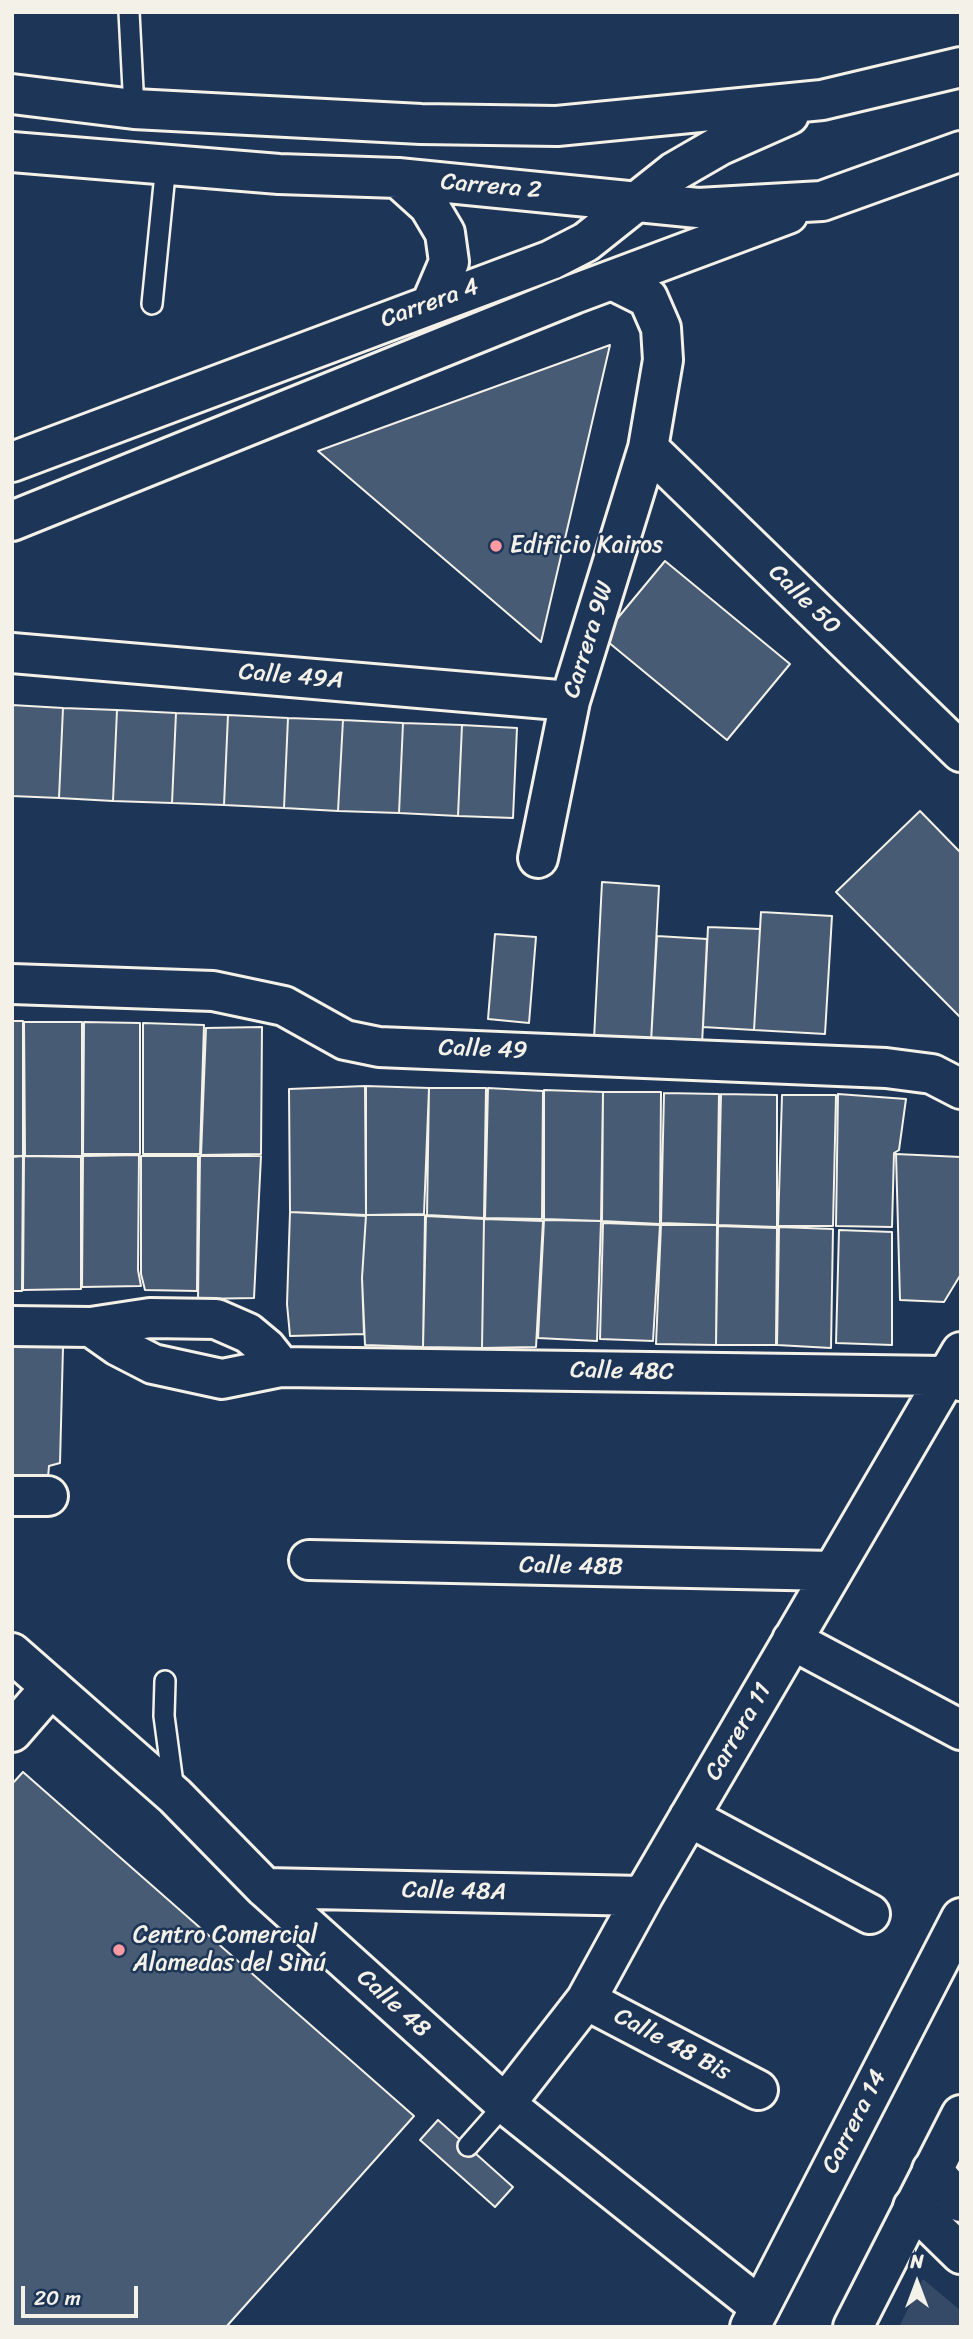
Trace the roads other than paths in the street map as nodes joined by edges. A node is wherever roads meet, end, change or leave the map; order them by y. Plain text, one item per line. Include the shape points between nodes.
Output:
1 (129, 12) edge
2 (961, 67) edge
3 (12, 94) edge
4 (822, 100) junction
5 (134, 109) junction
6 (961, 151) edge
7 (12, 152) edge
8 (166, 164) junction
9 (398, 178) junction
10 (635, 201) junction
11 (822, 201) junction
12 (614, 281) junction
13 (152, 303) dead end
14 (431, 303) junction
15 (648, 448) junction
16 (12, 461) edge
17 (12, 522) edge
18 (14, 648) edge
19 (570, 701) junction
20 (961, 752) edge
21 (538, 858) dead end
22 (12, 984) edge
23 (961, 1089) edge
24 (12, 1326) edge
25 (91, 1327) junction
26 (281, 1367) junction
27 (956, 1370) edge
28 (309, 1560) dead end
29 (833, 1571) junction
30 (792, 1640) junction
31 (12, 1653) edge
32 (165, 1681) dead end
33 (51, 1687) junction
34 (961, 1730) edge
35 (12, 1732) edge
36 (175, 1796) junction
37 (689, 1817) junction
38 (265, 1888) junction
39 (643, 1896) junction
40 (870, 1914) dead end
41 (961, 1918) edge
42 (586, 2000) junction
43 (758, 2090) dead end
44 (505, 2104) junction
45 (961, 2115) edge
46 (467, 2146) dead end
47 (932, 2170) junction
48 (961, 2202) edge
49 (913, 2207) junction
50 (961, 2254) edge
51 (755, 2317) edge
52 (853, 2327) edge

1 - 5 lane
2 - 4 street
3 - 5 street
4 - 5 street via 557,126
4 - 10 street, Carrera 4 via 719,146
6 - 11 street, Carrera 2
7 - 8 street, Carrera 2
8 - 9 street, Carrera 2
8 - 13 lane
9 - 10 street, Carrera 2
9 - 14 street via 429,206 445,233 449,262
10 - 11 street, Carrera 2 via 698,208
10 - 14 street, Carrera 4 via 586,242 551,260
11 - 12 street
12 - 15 street, Carrera 9W via 648,298 661,328 663,360
12 - 17 street
14 - 16 street, Carrera 4
15 - 19 street, Carrera 9W
15 - 20 street, Calle 50
18 - 19 street, Calle 49A
19 - 21 street, Carrera 9W
22 - 23 street, Calle 49 via 213,991 284,1006 345,1040 379,1047 886,1068 932,1074
24 - 25 street
25 - 26 street, Calle 48C via 153,1364 197,1376 222,1379
25 - 26 street via 150,1318 216,1319 248,1333
26 - 27 street, Calle 48C
27 - 29 street, Carrera 11
28 - 29 street, Calle 48B
29 - 30 street, Carrera 11
30 - 34 street
30 - 37 street, Carrera 11
31 - 33 street, Calle 48
32 - 36 lane via 164,1716
33 - 35 street
33 - 36 street, Calle 48
36 - 38 street, Calle 48
37 - 39 street, Carrera 11
37 - 40 street
38 - 39 street, Calle 48A
38 - 44 street, Calle 48
39 - 42 street, Carrera 11
41 - 51 street, Carrera 14
42 - 43 street, Calle 48 Bis
42 - 44 street, Carrera 11
44 - 46 lane
44 - 51 street, Calle 48
45 - 47 street
47 - 48 street
47 - 49 street
49 - 50 street
49 - 52 street

